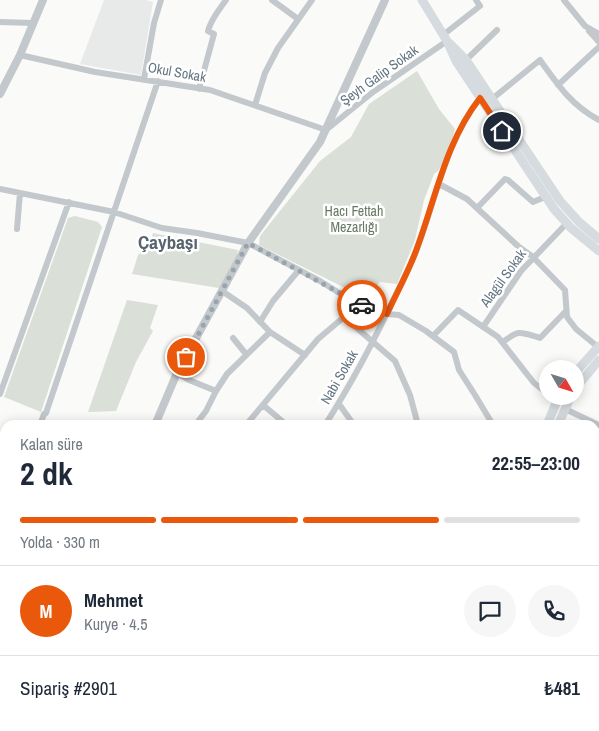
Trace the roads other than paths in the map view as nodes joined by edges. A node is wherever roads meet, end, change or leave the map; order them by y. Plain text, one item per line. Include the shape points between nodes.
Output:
1 (43, 0) edge
2 (161, 0) edge
3 (226, 0) edge
4 (272, 0) edge
5 (312, 0) edge
6 (385, 0) edge
7 (422, 0) edge
8 (476, 0) edge
9 (564, 0) edge
10 (298, 19) junction
11 (0, 22) edge
12 (33, 23) junction
13 (585, 26) junction
14 (498, 30) dead end
15 (599, 34) edge
16 (445, 38) junction
17 (599, 42) edge
18 (599, 47) edge
19 (20, 55) junction
20 (466, 60) junction
21 (144, 79) junction
22 (158, 82) junction
23 (558, 85) junction
24 (199, 89) junction
25 (0, 94) edge
26 (480, 98) junction
27 (492, 99) junction
28 (255, 105) junction
29 (599, 120) edge
30 (326, 130) junction
31 (438, 184) junction
32 (0, 189) edge
33 (20, 193) junction
34 (545, 197) junction
35 (69, 202) junction
36 (477, 208) junction
37 (114, 212) junction
38 (566, 224) junction
39 (17, 229) dead end
40 (599, 239) edge
41 (248, 243) junction
42 (599, 251) edge
43 (533, 257) junction
44 (299, 270) junction
45 (222, 291) junction
46 (566, 312) junction
47 (387, 314) junction
48 (260, 322) junction
49 (483, 327) junction
50 (270, 332) junction
51 (434, 336) junction
52 (232, 338) dead end
53 (373, 342) junction
54 (503, 342) junction
55 (598, 347) edge
56 (246, 354) junction
57 (305, 355) junction
58 (599, 360) edge
59 (584, 363) edge
60 (177, 373) junction
61 (584, 378) edge
62 (539, 387) edge
63 (216, 391) junction
64 (0, 394) edge
65 (338, 404) junction
66 (263, 405) junction
67 (553, 405) edge
68 (567, 405) edge
69 (565, 410) junction
70 (42, 420) edge
71 (157, 420) edge
72 (199, 420) edge
73 (250, 420) edge
74 (281, 420) edge
75 (328, 420) edge
76 (350, 420) edge
77 (417, 420) edge
78 (490, 420) edge
79 (548, 420) edge
80 (560, 420) edge
81 (588, 420) edge
82 (0, 724) edge
83 (0, 731) edge

1 - 12 street
2 - 21 street
3 - 24 street via 208,31 214,34
4 - 10 street
5 - 10 street
6 - 30 street
7 - 16 main road
8 - 16 street, Şeyh Galip Sokak via 480,6
9 - 13 street
10 - 28 street via 265,73
11 - 12 street
12 - 19 street
13 - 15 street
13 - 17 street
14 - 20 street
16 - 20 main road
16 - 26 main road
16 - 30 street, Şeyh Galip Sokak
18 - 23 street
19 - 21 street, Okul Sokak
19 - 25 street
20 - 27 main road
21 - 22 street, Okul Sokak
22 - 24 street, Okul Sokak
22 - 37 street
23 - 27 street via 540,60
23 - 29 street via 579,108
24 - 28 street, Okul Sokak
26 - 31 street, Nabi Sokak via 468,112 453,142
26 - 34 main road
27 - 40 main road via 560,201
28 - 30 street, Okul Sokak
30 - 41 street
31 - 36 street via 468,199
31 - 47 street, Nabi Sokak via 417,250
32 - 33 street
33 - 35 street
33 - 39 street
34 - 36 street via 533,202 505,180
34 - 38 main road
35 - 37 street
35 - 64 street
36 - 43 street
37 - 41 street via 162,228
37 - 70 street
38 - 42 main road
38 - 43 street, Alagül Sokak
41 - 44 street
41 - 45 street
43 - 46 street via 565,290
43 - 49 street, Alagül Sokak
44 - 47 street via 349,299
44 - 48 street
45 - 48 street via 247,308
45 - 60 street
46 - 54 street via 540,338 520,332
46 - 55 street via 576,329
47 - 51 street via 399,315
47 - 53 street, Nabi Sokak
48 - 50 street
49 - 51 street via 458,310
49 - 54 street
50 - 56 street
50 - 57 street
51 - 78 street via 454,352 459,370
52 - 56 street
53 - 57 street via 344,317
53 - 65 street, Nabi Sokak
53 - 77 street via 395,360 410,394
54 - 62 street
55 - 59 main road
56 - 63 street
57 - 66 street
58 - 61 main road
60 - 63 street
60 - 71 street
63 - 72 street
65 - 75 street, Nabi Sokak
65 - 76 street
66 - 73 street
66 - 74 street
67 - 79 main road
68 - 69 main road
69 - 80 main road
69 - 81 street
82 - 83 main road

